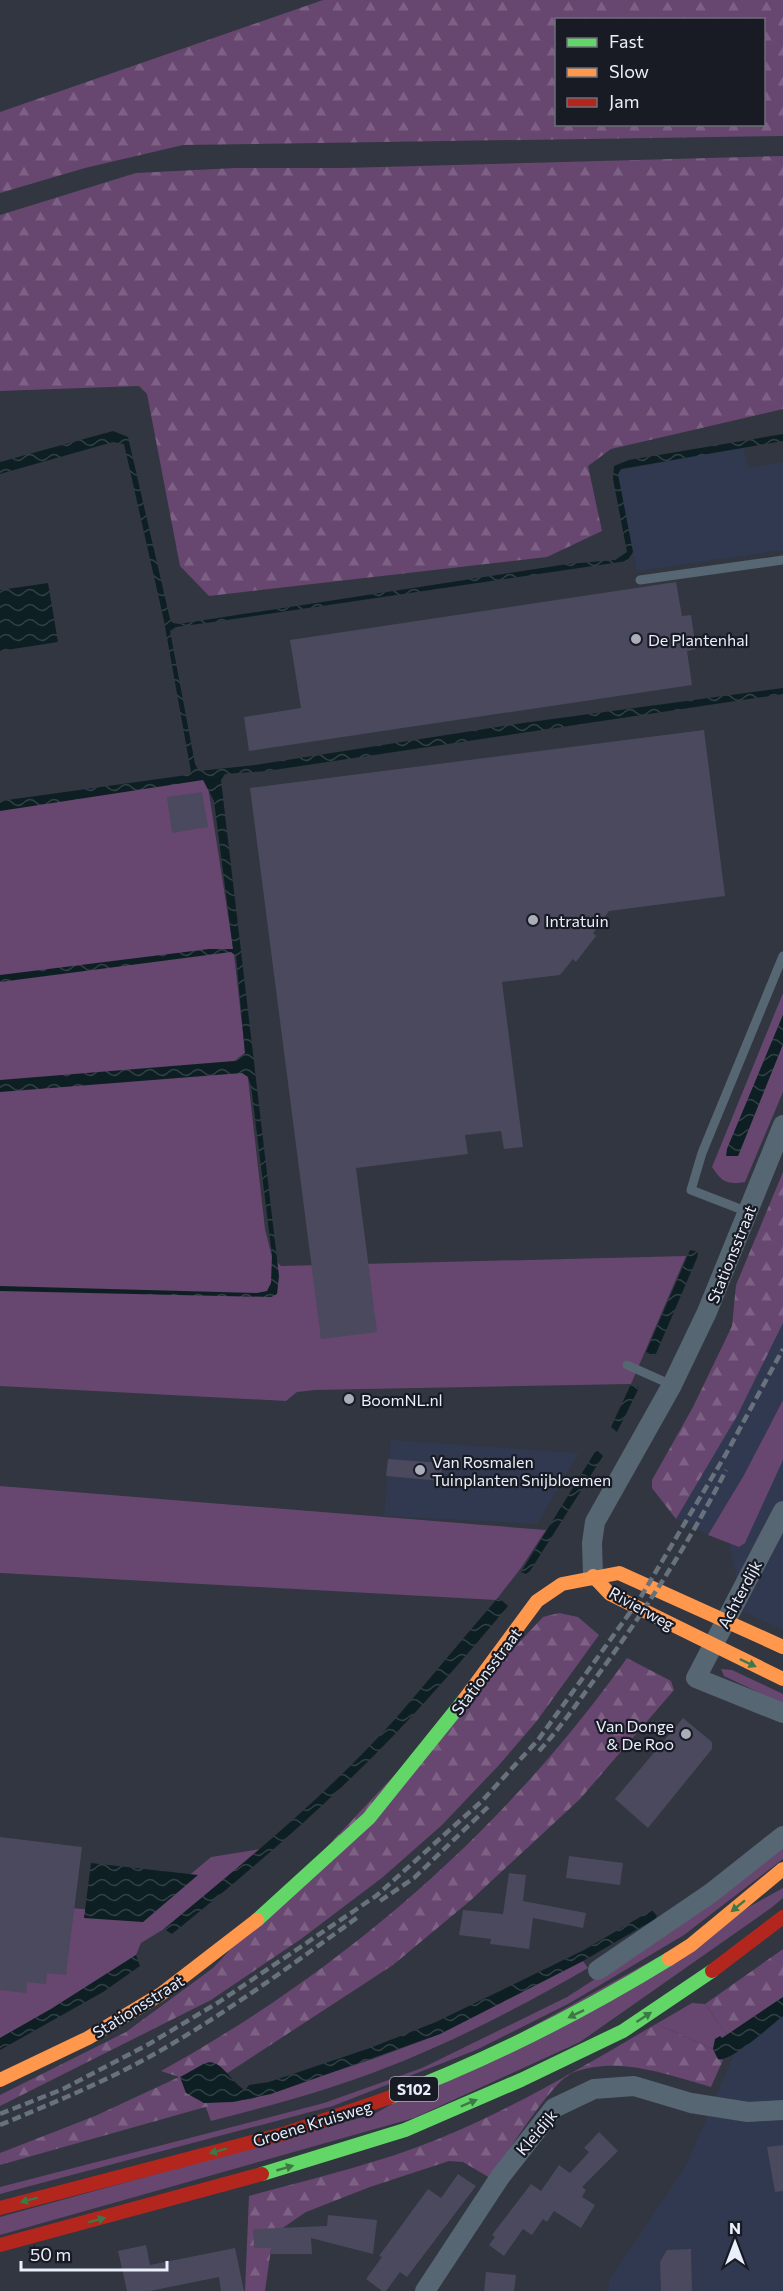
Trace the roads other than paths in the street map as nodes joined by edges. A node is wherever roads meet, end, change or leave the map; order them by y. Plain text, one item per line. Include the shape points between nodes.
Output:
1 (783, 560) edge
2 (640, 580) dead end
3 (783, 956) edge
4 (783, 1125) edge
5 (748, 1212) junction
6 (627, 1365) dead end
7 (672, 1385) junction
8 (783, 1511) edge
9 (593, 1576) junction
10 (726, 1619) junction
11 (712, 1646) junction
12 (783, 1647) edge
13 (783, 1679) edge
14 (783, 1713) edge
15 (783, 1836) edge
16 (783, 1869) edge
17 (783, 1917) edge
18 (598, 1970) dead end
19 (0, 2080) edge
20 (783, 2110) edge
21 (0, 2208) edge
22 (0, 2245) edge
23 (425, 2291) edge

1 - 2 lane
3 - 5 lane via 702,1153 691,1190
4 - 5 street, Stationsstraat
5 - 7 street, Stationsstraat
6 - 7 lane
7 - 9 street, Stationsstraat via 595,1522
8 - 10 street, Achterdijk
9 - 10 main road, Rivierweg via 619,1573 632,1577
9 - 11 main road, Rivierweg via 610,1594
9 - 19 main road, Stationsstraat via 562,1584 537,1601 432,1742 369,1818 302,1883 161,1994 88,2038
10 - 11 street, Achterdijk
10 - 12 main road, Rivierweg
11 -> 13 main road, Rivierweg
11 - 14 street, Achterdijk via 696,1678
15 - 18 street via 711,1893
16 -> 21 main road, Groene Kruisweg / S102 via 691,1945 641,1976 587,2008 450,2075 283,2134
22 -> 17 main road, S102 via 206,2191 405,2130 623,2031 699,1982
20 - 23 street, Kleidijk via 748,2112 691,2103 634,2086 594,2089 554,2108 500,2177

